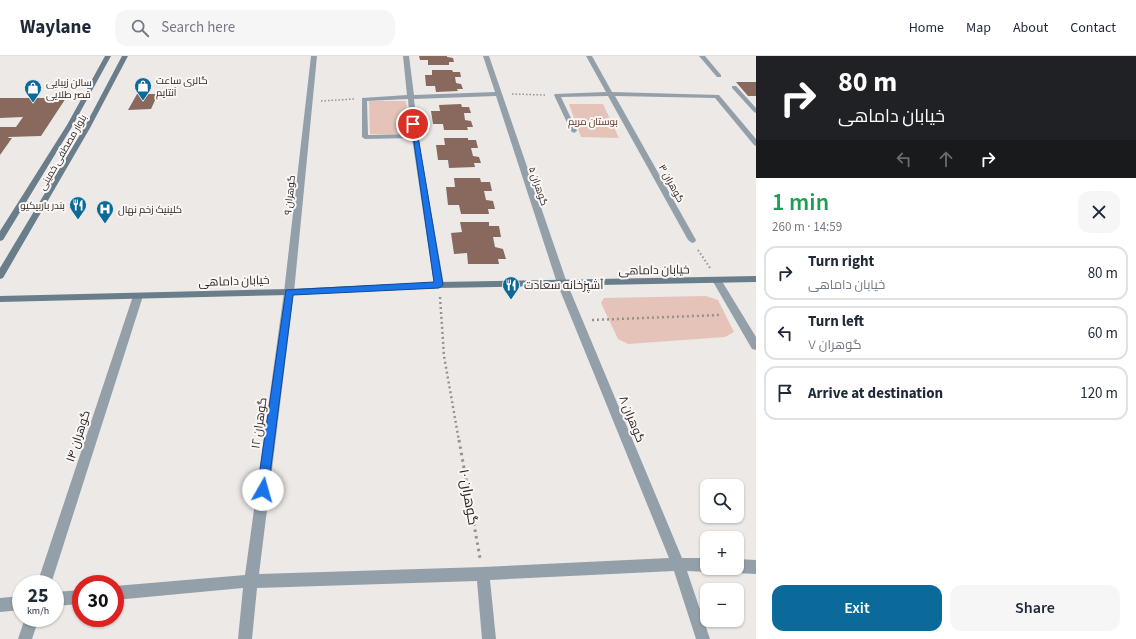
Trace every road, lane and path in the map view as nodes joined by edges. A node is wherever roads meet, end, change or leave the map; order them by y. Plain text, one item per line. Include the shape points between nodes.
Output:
1 (108, 56) edge
2 (125, 56) edge
3 (314, 56) edge
4 (406, 56) edge
5 (486, 56) edge
6 (589, 56) edge
7 (702, 56) edge
8 (719, 76) dead end
9 (734, 87) dead end
10 (498, 94) junction
11 (610, 94) junction
12 (557, 95) junction
13 (410, 98) junction
14 (364, 99) junction
15 (309, 101) junction
16 (756, 111) edge
17 (574, 131) dead end
18 (415, 136) junction
19 (756, 144) edge
20 (0, 238) edge
21 (692, 240) joint
22 (0, 276) edge
23 (756, 279) edge
24 (717, 280) junction
25 (562, 283) junction
26 (439, 285) junction
27 (289, 292) junction
28 (138, 296) junction
29 (0, 299) edge
30 (737, 314) junction
31 (577, 321) junction
32 (756, 346) edge
33 (678, 564) junction
34 (700, 565) edge
35 (744, 566) edge
36 (756, 567) edge
37 (483, 574) junction
38 (47, 575) edge
39 (251, 581) junction
40 (124, 593) edge
41 (12, 604) edge
42 (0, 605) edge
43 (29, 627) edge
44 (25, 639) edge
45 (245, 639) edge
46 (489, 639) edge
47 (703, 639) edge

1 - 20 main road, بلوار مصطفی خمینی via 70,125
2 - 22 main road, بلوار مصطفی خمینی via 88,128
3 - 15 street, گوهران ۹
4 - 13 street
5 - 10 street, گوهران ۵
6 - 11 street, گوهران ۳
7 - 8 street
9 - 16 lane
10 - 12 path
10 - 13 street
10 - 25 street, گوهران ۵
11 - 12 street
11 - 19 street via 717,96
11 - 21 street, گوهران ۳
12 - 17 street
13 - 14 street
13 - 18 street
14 - 15 path
14 - 18 street via 365,137
15 - 27 street, گوهران ۹
18 - 26 street
21 - 24 path
23 - 24 main road, خیابان داماهی
24 - 25 main road, خیابان داماهی
24 - 30 street
25 - 26 main road, خیابان داماهی
25 - 31 street, گوهران ۸
26 - 27 main road, خیابان داماهی
26 - 37 path, گوهران ۱۰ via 444,356
27 - 28 main road, خیابان داماهی
27 - 39 street, گوهران ۱۲
28 - 29 main road, خیابان داماهی
28 - 38 street, گوهران ۱۴
30 - 31 path
30 - 32 street
31 - 33 street, گوهران ۸
33 - 34 street
33 - 37 street
33 - 47 street, گوهران ۸
35 - 36 street
37 - 39 street
37 - 46 street
39 - 40 street
39 - 45 street, گوهران ۱۲
41 - 42 street
43 - 44 street

